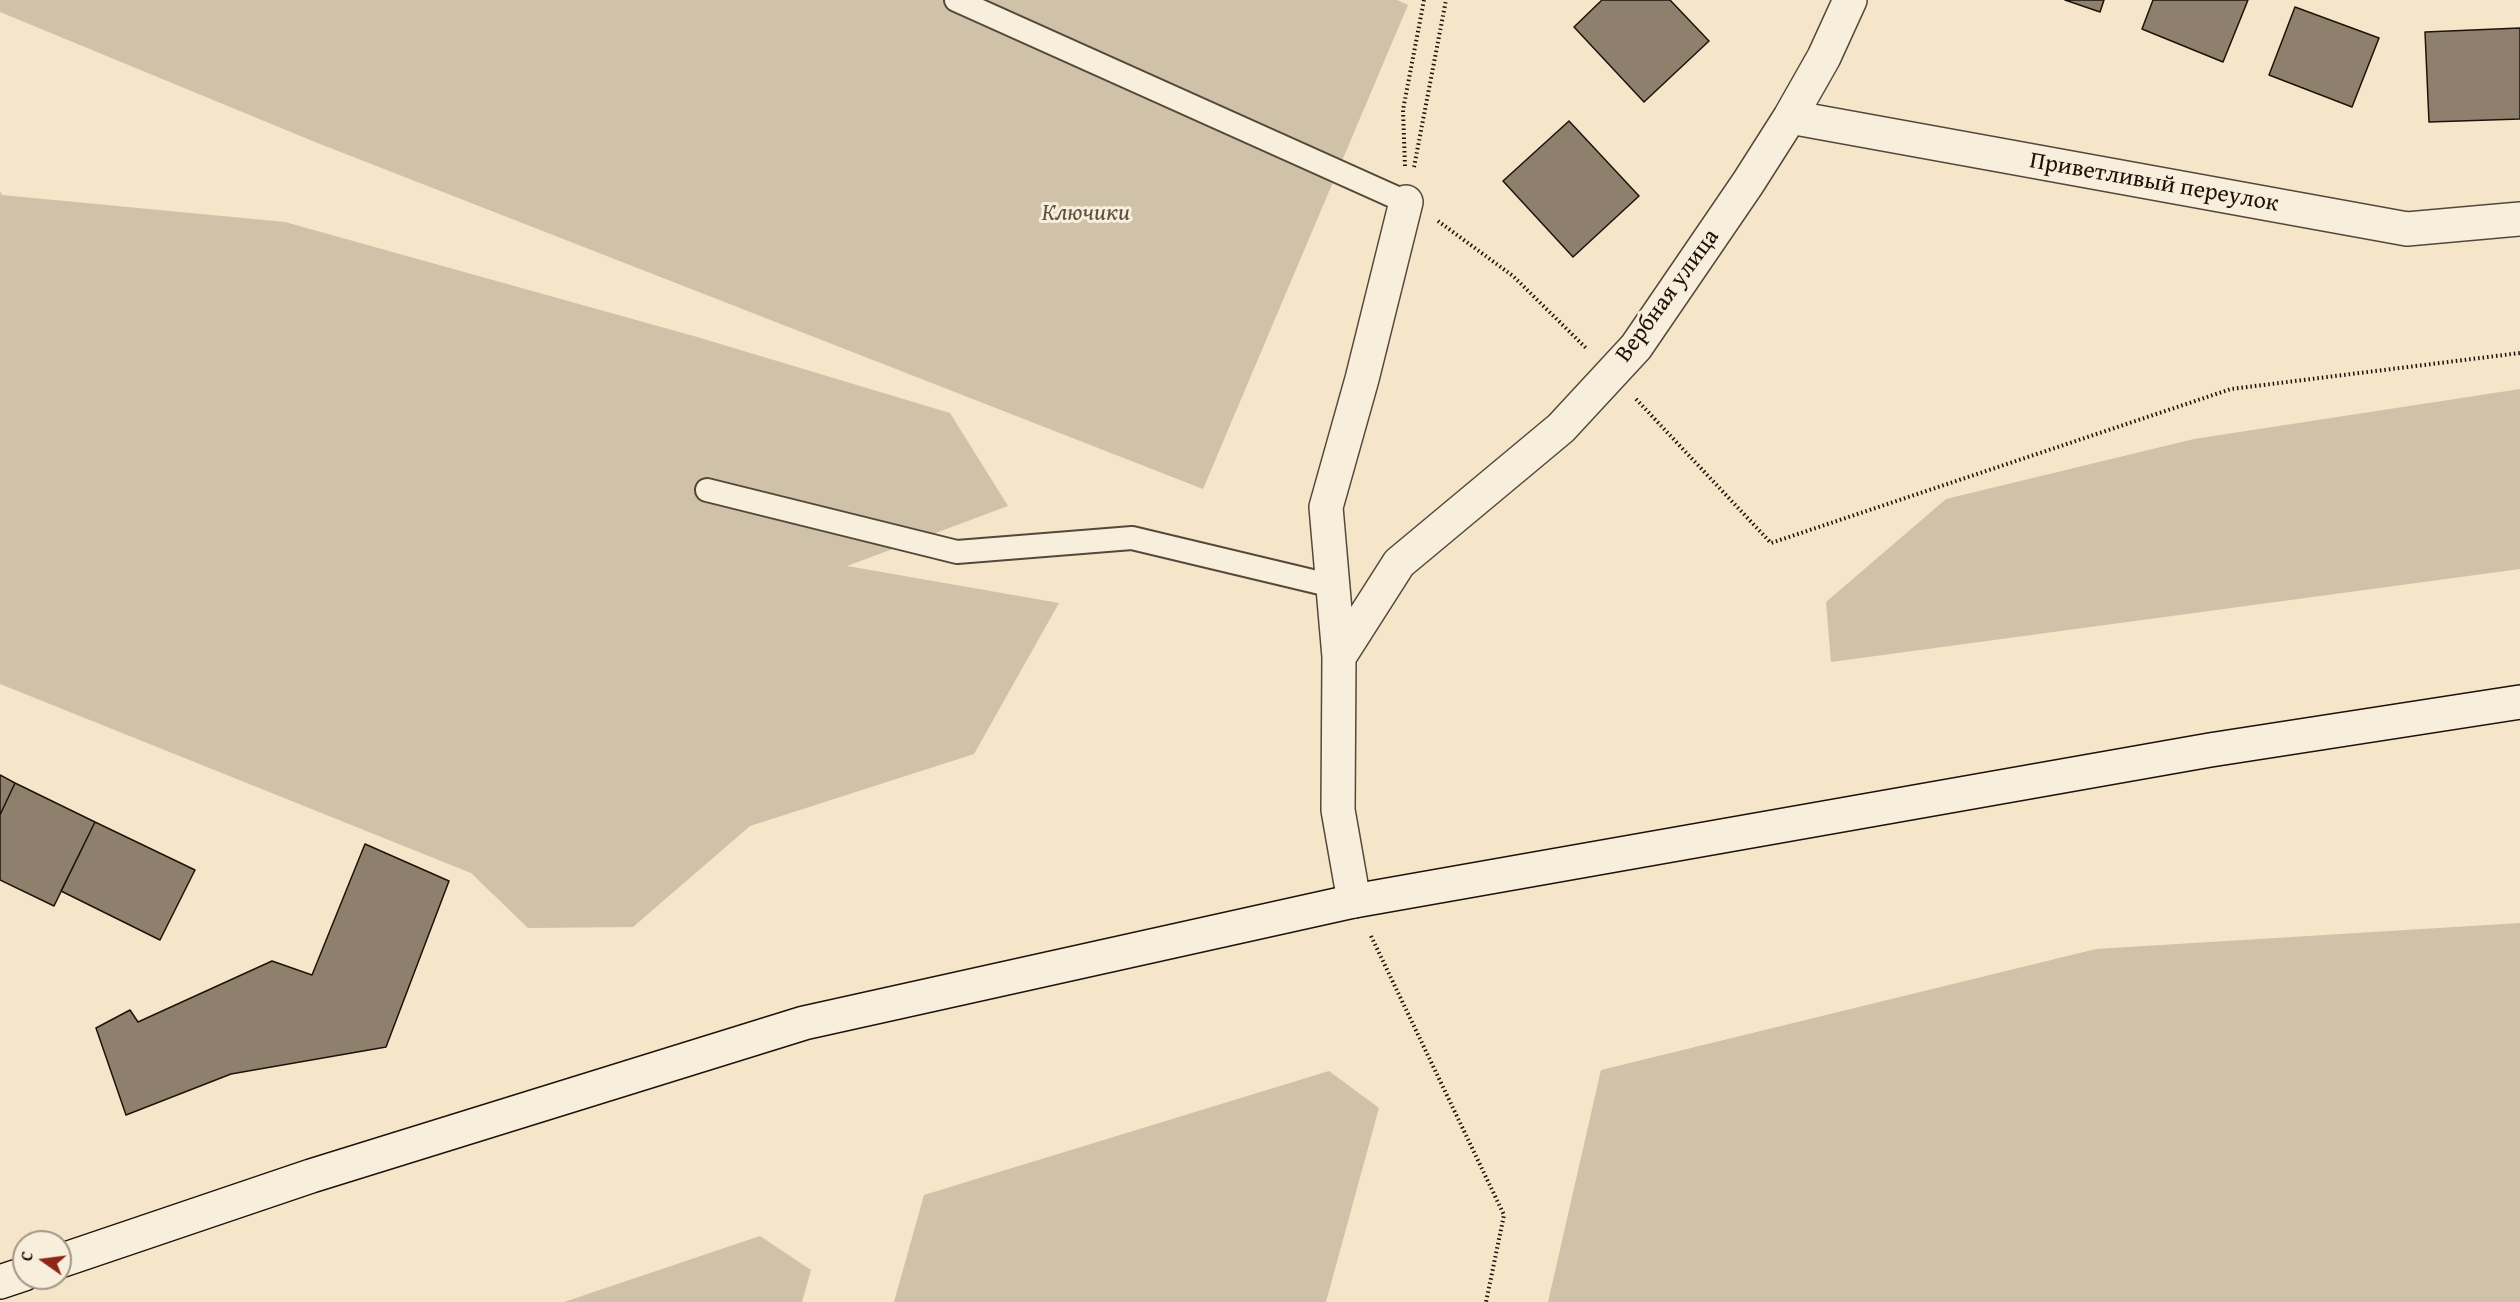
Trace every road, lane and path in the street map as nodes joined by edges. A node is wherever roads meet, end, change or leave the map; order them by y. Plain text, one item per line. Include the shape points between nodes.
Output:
1 (956, 0) edge
2 (1424, 0) edge
3 (1446, 0) edge
4 (1850, 0) edge
5 (1790, 117) junction
6 (1406, 202) junction
7 (2520, 219) edge
8 (2520, 353) edge
9 (1612, 373) junction
10 (708, 490) dead end
11 (1332, 586) junction
12 (1339, 657) junction
13 (2520, 702) edge
14 (1354, 902) junction
15 (72, 1257) edge
16 (1486, 1302) edge

1 - 6 lane
2 - 6 path via 1403,110
3 - 6 path
4 - 5 main road, Вербная улица
5 - 7 main road, Приветливый переулок via 2407,229
5 - 9 main road, Вербная улица via 1636,347
6 - 9 path via 1445,225 1513,276
6 - 11 main road via 1326,507
8 - 9 path via 2232,388 1771,543
9 - 12 main road, Вербная улица via 1561,428 1400,563
10 - 11 lane via 957,552 1132,538
11 - 12 main road
12 - 14 main road via 1338,810
13 - 14 main road via 2210,750
14 - 15 main road via 804,1023 311,1176
14 - 16 path via 1504,1215

